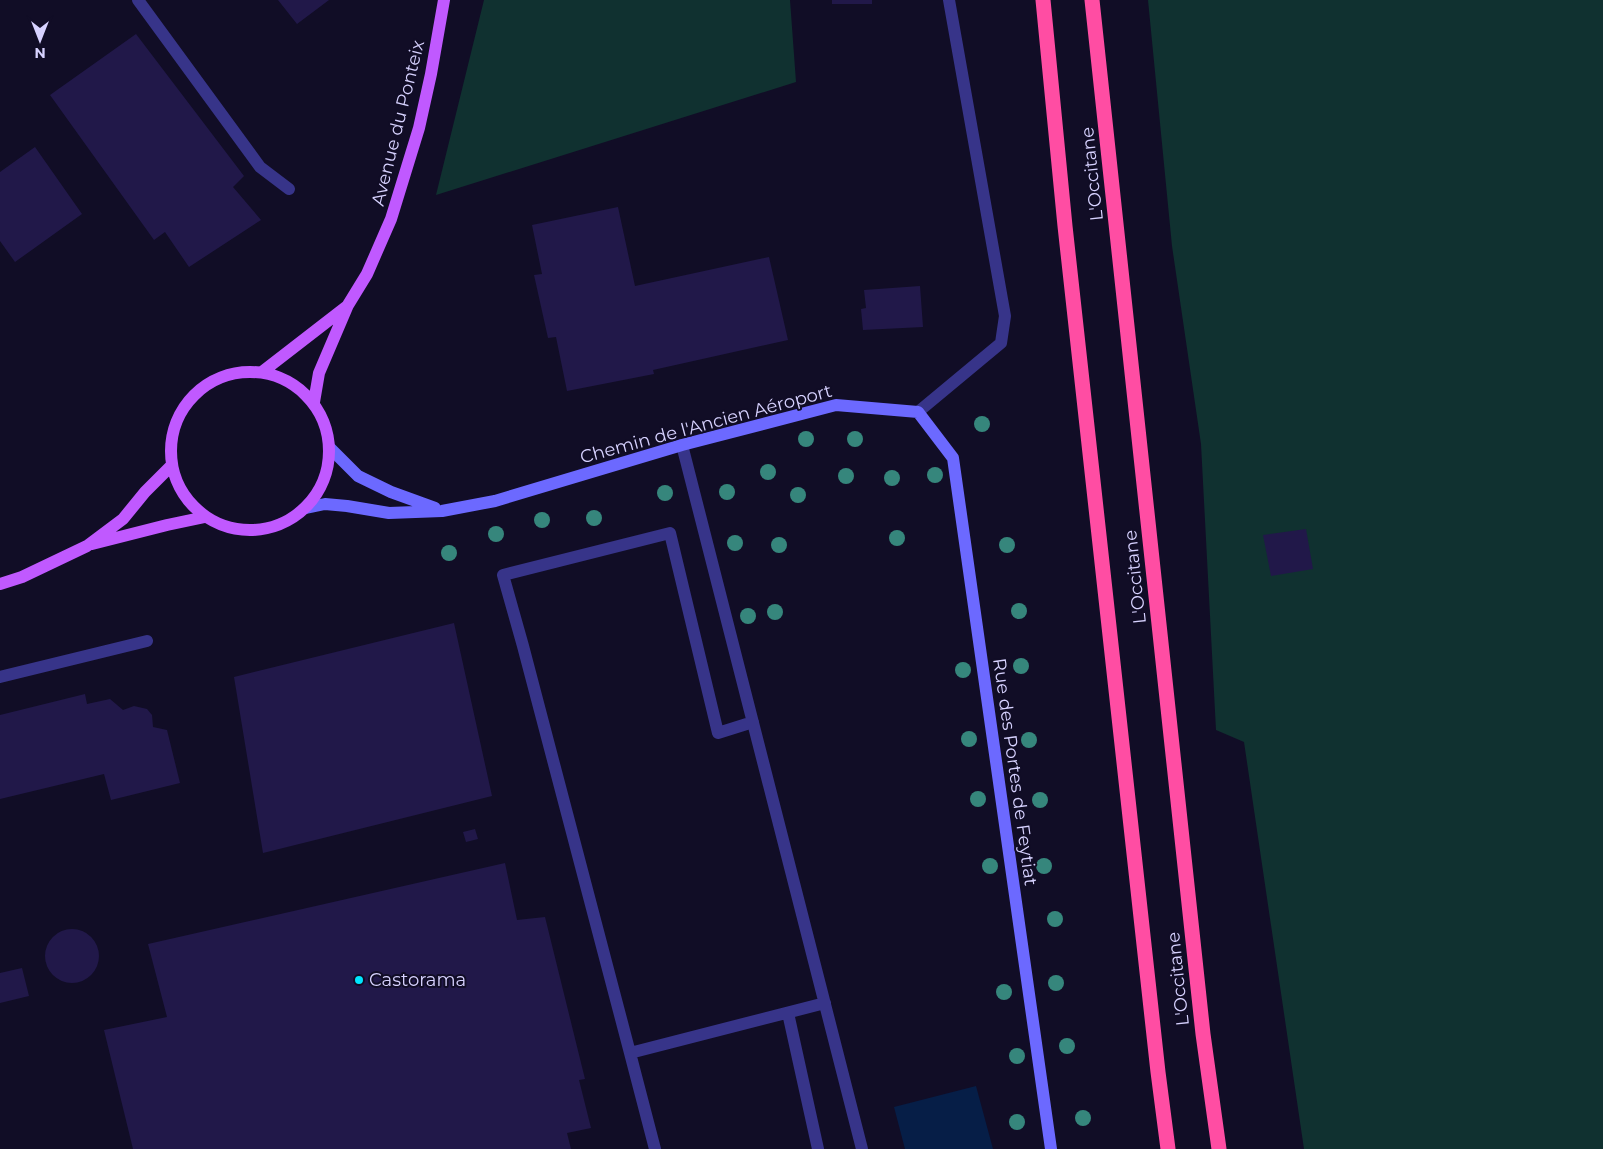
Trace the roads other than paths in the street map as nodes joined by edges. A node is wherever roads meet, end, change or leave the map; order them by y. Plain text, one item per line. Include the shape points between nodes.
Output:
1 (138, 0) edge
2 (444, 0) edge
3 (949, 0) edge
4 (1043, 0) edge
5 (1092, 0) edge
6 (289, 189) dead end
7 (348, 305) junction
8 (262, 372) junction
9 (314, 402) junction
10 (918, 412) junction
11 (682, 445) junction
12 (330, 448) junction
13 (171, 466) junction
14 (306, 508) junction
15 (442, 511) junction
16 (205, 517) junction
17 (87, 546) junction
18 (0, 584) edge
19 (146, 641) dead end
20 (0, 677) edge
21 (753, 722) junction
22 (825, 1004) junction
23 (788, 1013) junction
24 (630, 1053) junction
25 (655, 1149) edge
26 (818, 1149) edge
27 (862, 1149) edge
28 (1052, 1149) edge
29 (1168, 1149) edge
30 (1219, 1149) edge

1 - 6 street via 260,167
2 - 7 main road, Avenue du Ponteix via 419,128 391,219 367,274
3 - 10 street via 1005,316 1001,343
4 - 29 highway, L'Occitane via 1065,226
5 - 30 highway, L'Occitane via 1203,1034
7 - 8 main road, Avenue du Ponteix
7 - 9 main road, Avenue du Ponteix via 319,373
8 - 9 main road via 282,377
8 - 13 main road via 236,372 212,380 192,395 178,417 170,441
9 - 12 main road via 326,424
10 - 11 street, Chemin de l'Ancien Aéroport via 836,405
10 - 28 street, Rue des Portes de Feytiat via 953,458
11 - 15 street, Chemin de l'Ancien Aéroport via 495,501
11 - 21 street
12 - 14 main road via 328,470 320,490
12 - 15 street via 358,476
13 - 16 main road via 189,503
13 - 17 main road via 123,519
14 - 15 street, Chemin de l'Ancien Aéroport via 325,504 388,513
14 - 16 main road via 284,523 257,530 230,528
16 - 17 main road
17 - 18 main road
19 - 20 street
21 - 22 street
21 - 24 street via 718,733 670,533 503,575
22 - 23 street
22 - 27 street
23 - 24 street
23 - 26 street
24 - 25 street

